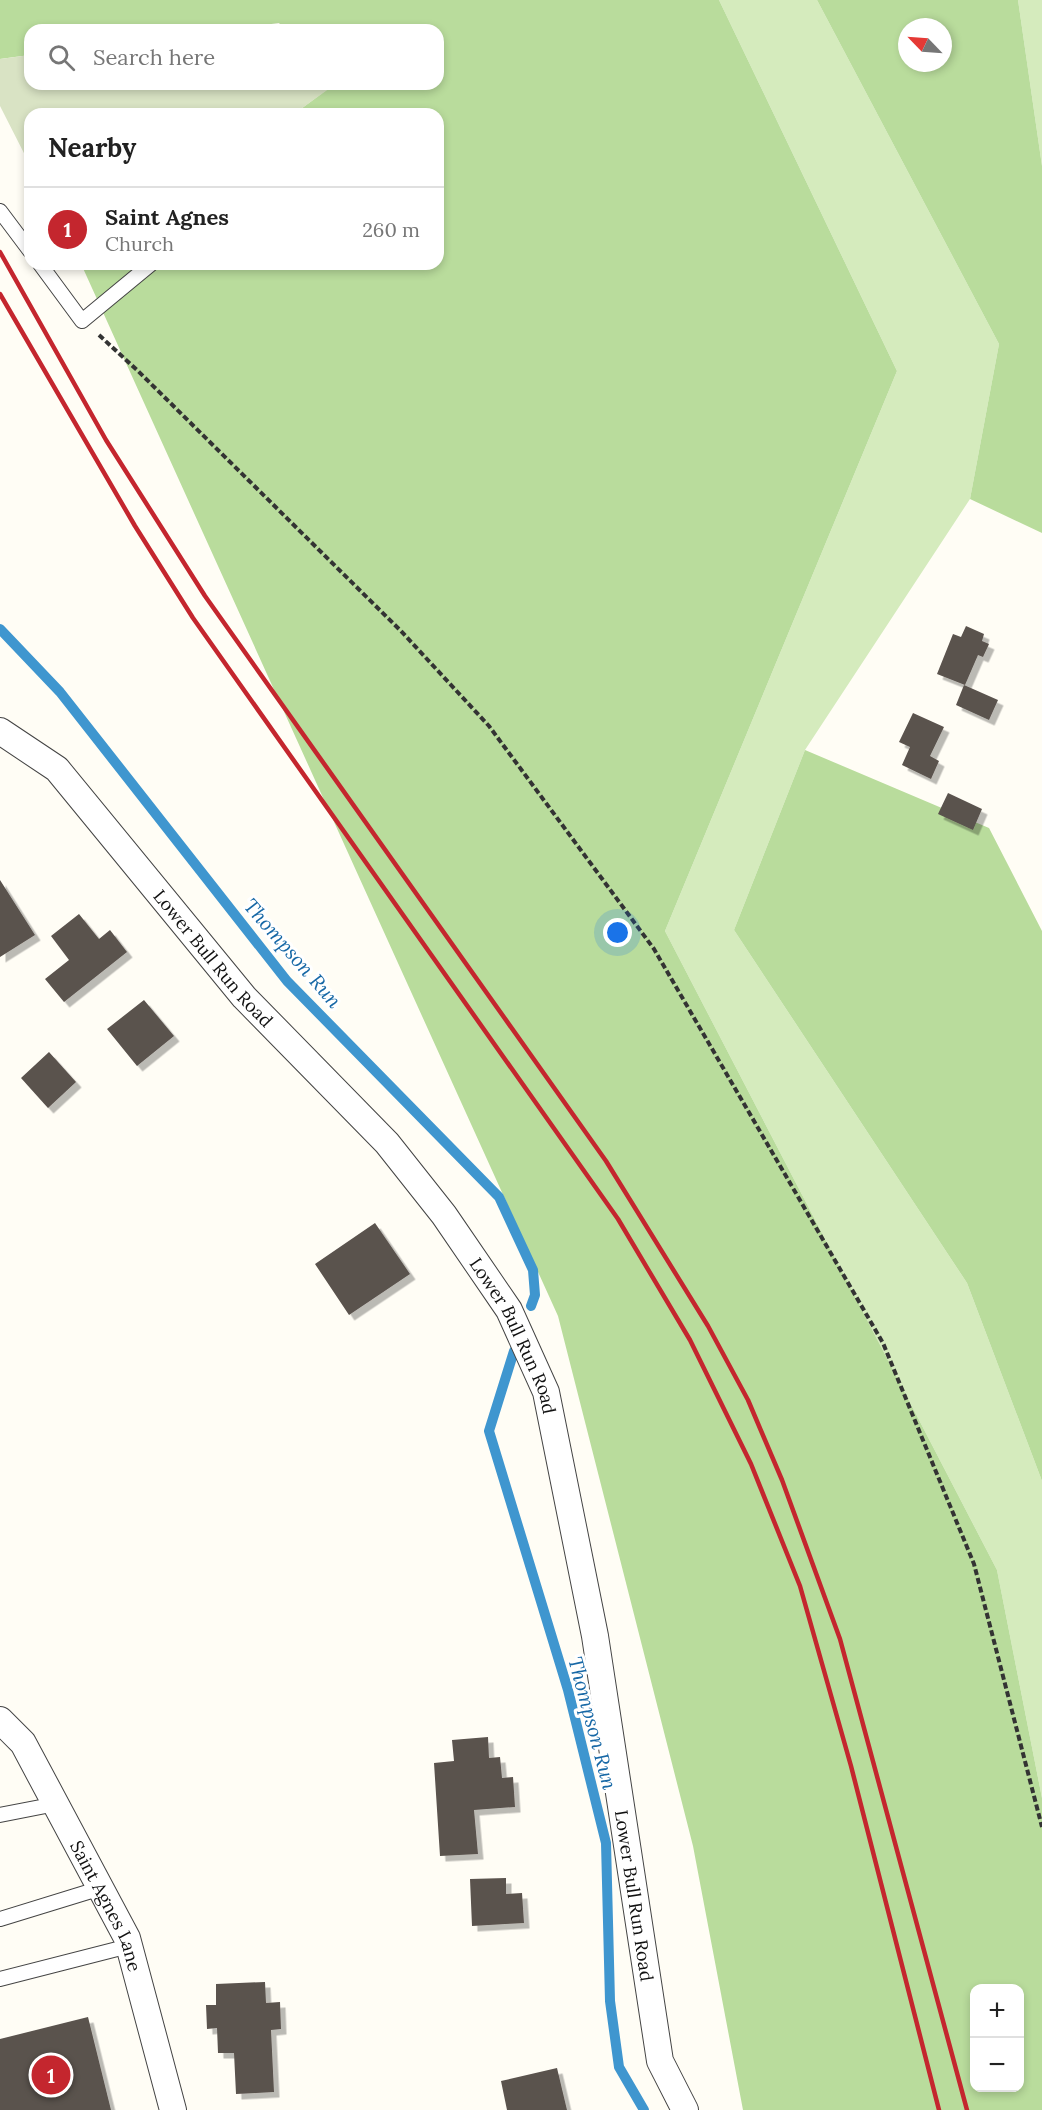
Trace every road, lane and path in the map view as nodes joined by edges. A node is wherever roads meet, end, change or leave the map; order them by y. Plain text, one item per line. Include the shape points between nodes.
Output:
1 (0, 211) edge
2 (24, 243) edge
3 (44, 270) edge
4 (144, 270) edge
5 (82, 321) junction
6 (0, 731) edge
7 (0, 1720) edge
8 (56, 1804) junction
9 (0, 1815) edge
10 (1042, 1827) edge
11 (101, 1888) junction
12 (0, 1919) edge
13 (129, 1946) junction
14 (0, 1979) edge
15 (173, 2110) edge
16 (685, 2110) edge

1 - 2 lane
3 - 5 lane
4 - 5 lane
5 - 10 path via 138,371 401,631 489,726 654,949 883,1343 974,1564
6 - 16 street, Lower Bull Run Road via 57,769 244,996 387,1143 444,1215 509,1310 546,1392 595,1636 660,2061
7 - 8 street, Saint Agnes Lane via 23,1743
8 - 9 lane
8 - 11 street, Saint Agnes Lane
11 - 12 lane
11 - 13 street, Saint Agnes Lane
13 - 14 lane
13 - 15 street, Saint Agnes Lane

